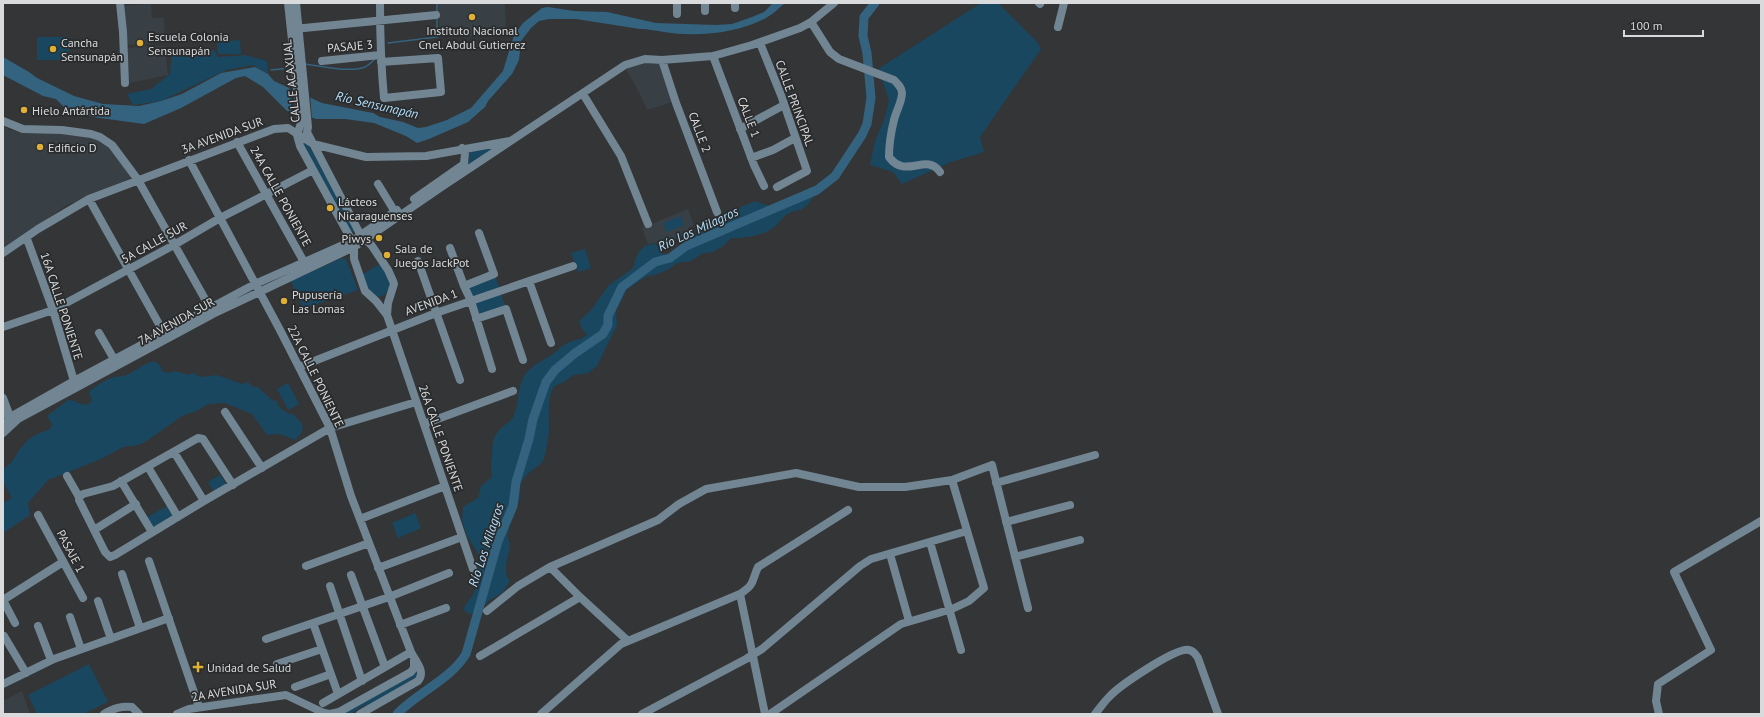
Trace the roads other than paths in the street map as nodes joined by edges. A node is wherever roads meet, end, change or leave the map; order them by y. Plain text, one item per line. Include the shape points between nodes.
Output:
1 (120, 3) edge
2 (288, 3) edge
3 (296, 3) edge
4 (380, 3) edge
5 (677, 3) edge
6 (834, 3) edge
7 (1064, 3) edge
8 (677, 14) dead end
9 (436, 15) dead end
10 (380, 20) junction
11 (811, 22) junction
12 (1058, 27) dead end
13 (295, 29) junction
14 (760, 42) junction
15 (713, 56) junction
16 (381, 59) junction
17 (662, 60) junction
18 (322, 61) dead end
19 (125, 83) dead end
20 (583, 94) junction
21 (784, 105) junction
22 (3, 121) edge
23 (305, 127) junction
24 (740, 129) junction
25 (297, 135) junction
26 (795, 138) junction
27 (512, 140) junction
28 (237, 142) junction
29 (313, 144) junction
30 (462, 148) junction
31 (751, 158) junction
32 (189, 160) junction
33 (467, 166) junction
34 (313, 170) junction
35 (940, 172) dead end
36 (138, 180) junction
37 (378, 184) dead end
38 (764, 186) dead end
39 (777, 187) dead end
40 (267, 193) junction
41 (89, 199) junction
42 (395, 212) junction
43 (717, 212) dead end
44 (220, 218) junction
45 (648, 224) dead end
46 (479, 233) dead end
47 (363, 237) junction
48 (27, 238) junction
49 (353, 244) junction
50 (174, 245) junction
51 (450, 248) dead end
52 (3, 253) edge
53 (304, 262) junction
54 (418, 262) dead end
55 (573, 266) dead end
56 (128, 270) junction
57 (528, 281) junction
58 (464, 286) junction
59 (257, 287) junction
60 (392, 293) junction
61 (376, 301) junction
62 (471, 301) junction
63 (210, 308) junction
64 (52, 310) junction
65 (436, 313) junction
66 (386, 315) junction
67 (476, 319) junction
68 (3, 327) edge
69 (391, 330) junction
70 (99, 333) dead end
71 (164, 333) junction
72 (551, 343) dead end
73 (114, 359) junction
74 (523, 360) dead end
75 (300, 367) junction
76 (492, 369) dead end
77 (460, 380) dead end
78 (74, 381) junction
79 (514, 391) dead end
80 (3, 398) edge
81 (416, 402) junction
82 (225, 412) dead end
83 (10, 416) edge
84 (424, 424) junction
85 (3, 426) edge
86 (330, 428) junction
87 (3, 432) edge
88 (174, 452) junction
89 (1095, 455) dead end
90 (148, 467) junction
91 (262, 468) junction
92 (67, 476) dead end
93 (952, 480) junction
94 (121, 481) junction
95 (996, 483) junction
96 (233, 485) junction
97 (445, 486) junction
98 (79, 496) junction
99 (204, 501) junction
100 (136, 504) junction
101 (1070, 505) dead end
102 (848, 510) dead end
103 (38, 515) dead end
104 (178, 517) junction
105 (360, 519) junction
106 (1761, 521) edge
107 (1006, 522) junction
108 (94, 530) junction
109 (967, 531) junction
110 (152, 532) junction
111 (462, 537) junction
112 (1080, 540) dead end
113 (930, 542) junction
114 (369, 543) junction
115 (890, 554) junction
116 (1015, 557) junction
117 (149, 560) dead end
118 (63, 562) junction
119 (306, 566) dead end
120 (550, 567) junction
121 (378, 568) junction
122 (473, 569) dead end
123 (449, 573) dead end
124 (122, 574) dead end
125 (352, 575) dead end
126 (330, 586) dead end
127 (740, 594) junction
128 (389, 597) junction
129 (580, 597) junction
130 (83, 598) dead end
131 (3, 600) edge
132 (98, 601) dead end
133 (363, 606) junction
134 (446, 608) dead end
135 (1028, 608) dead end
136 (949, 610) junction
137 (487, 611) dead end
138 (339, 614) junction
139 (70, 617) dead end
140 (169, 618) junction
141 (910, 621) junction
142 (15, 623) dead end
143 (313, 623) junction
144 (400, 625) junction
145 (38, 626) dead end
146 (140, 628) junction
147 (4, 636) dead end
148 (110, 639) junction
149 (266, 639) dead end
150 (628, 641) junction
151 (81, 649) junction
152 (322, 649) junction
153 (961, 650) dead end
154 (752, 655) junction
155 (413, 656) junction
156 (480, 656) dead end
157 (51, 660) junction
158 (277, 664) dead end
159 (385, 667) junction
160 (411, 672) junction
161 (26, 673) junction
162 (331, 674) junction
163 (422, 675) junction
164 (362, 680) junction
165 (3, 684) edge
166 (295, 687) dead end
167 (338, 694) junction
168 (323, 703) dead end
169 (199, 707) junction
170 (190, 711) edge
171 (104, 714) edge
172 (139, 714) edge
173 (177, 714) edge
174 (360, 714) edge
175 (541, 714) edge
176 (642, 714) edge
177 (764, 714) edge
178 (770, 714) edge
179 (1096, 714) edge
180 (1218, 714) edge
181 (1658, 714) edge

1 - 19 street
2 - 13 street, CALLE ACAXUAL
3 - 13 street, CALLE ACAXUAL
4 - 10 street
5 - 8 street
6 - 11 street
7 - 12 street
9 - 10 street
10 - 13 street
10 - 16 street
11 - 14 street
11 - 35 street via 833,56 894,80 902,91 894,120 889,157 897,166 928,164
13 - 23 street, CALLE ACAXUAL
14 - 15 street
14 - 21 street, CALLE PRINCIPAL
15 - 17 street
15 - 24 street, CALLE 1
16 - 16 street, PASAJE 3 via 384,98 442,92 438,58
16 - 18 street, PASAJE 3
17 - 20 street via 645,59 625,65
17 - 43 street, CALLE 2
20 - 27 street
20 - 45 street via 621,156
21 - 24 street
21 - 26 street, CALLE PRINCIPAL
22 - 36 street via 23,129 62,130 100,137 112,145
23 - 25 street
23 - 29 street
24 - 31 street, CALLE 1
25 - 28 street, 3A AVENIDA SUR via 288,128 274,129
25 - 29 street, 3A AVENIDA SUR
25 - 34 street, 26A CALLE PONIENTE
26 - 31 street
26 - 39 street, CALLE PRINCIPAL via 808,171
27 - 30 street, 3A AVENIDA SUR
27 - 33 street
28 - 32 street, 3A AVENIDA SUR
28 - 40 street, 24A CALLE PONIENTE
29 - 30 street, 3A AVENIDA SUR via 366,157 426,156
29 - 47 street
30 - 33 street
31 - 38 street, CALLE 1
32 - 36 street, 3A AVENIDA SUR
32 - 44 street, 22A CALLE PONIENTE
33 - 42 street
33 - 47 street
34 - 40 street, 5A CALLE SUR
34 - 49 street, 26A CALLE PONIENTE
36 - 41 street, 3A AVENIDA SUR
36 - 50 street
37 - 42 street
40 - 44 street, 5A CALLE SUR
40 - 53 street, 24A CALLE PONIENTE
41 - 48 street, 3A AVENIDA SUR
41 - 56 street
42 - 47 street
44 - 50 street, 5A CALLE SUR
44 - 59 street, 22A CALLE PONIENTE
46 - 58 street via 494,274
47 - 49 street, 7A AVENIDA SUR
47 - 60 street via 372,246 391,276 394,284
48 - 52 street, 3A AVENIDA SUR
48 - 64 street, 16A CALLE PONIENTE
49 - 53 street, 7A AVENIDA SUR
49 - 59 street, 7A AVENIDA SUR
49 - 61 street, 26A CALLE PONIENTE via 354,259 362,285
50 - 56 street, 5A CALLE SUR
50 - 63 street
51 - 58 street
53 - 59 street, 7A AVENIDA SUR
54 - 65 street
55 - 57 street, AVENIDA 1
56 - 64 street, 5A CALLE SUR
56 - 71 street
57 - 62 street, AVENIDA 1
57 - 72 street
58 - 62 street
59 - 63 street, 7A AVENIDA SUR
59 - 75 street, 22A CALLE PONIENTE
59 - 83 street, 7A AVENIDA SUR via 213,314
60 - 61 street via 385,299
60 - 66 street
61 - 66 street, 26A CALLE PONIENTE
62 - 65 street, AVENIDA 1
62 - 67 street
63 - 71 street, 7A AVENIDA SUR
64 - 68 street, 5A CALLE SUR
64 - 78 street, 16A CALLE PONIENTE
65 - 69 street, AVENIDA 1
65 - 77 street
66 - 69 street, 26A CALLE PONIENTE
67 - 74 street via 506,309
67 - 76 street
69 - 75 street, AVENIDA 1
69 - 81 street, 26A CALLE PONIENTE
70 - 73 street
71 - 73 street, 7A AVENIDA SUR
73 - 78 street, 7A AVENIDA SUR
75 - 86 street, 22A CALLE PONIENTE
78 - 83 street, 7A AVENIDA SUR
79 - 84 street
80 - 83 street
81 - 84 street, 26A CALLE PONIENTE
81 - 86 street
82 - 91 street
83 - 85 street, 7A AVENIDA SUR
83 - 87 street, 7A AVENIDA SUR
84 - 97 street, 26A CALLE PONIENTE
86 - 91 street
86 - 105 street, 22A CALLE PONIENTE via 342,472
88 - 90 street
88 - 96 street via 202,438
88 - 99 street
89 - 95 street
90 - 94 street
90 - 104 street
91 - 96 street
92 - 98 street
93 - 95 street via 992,465
93 - 109 street
93 - 120 street via 905,486 859,486 796,473 706,489 679,504 658,520
94 - 98 street via 113,486
94 - 100 street
95 - 107 street
96 - 99 street
97 - 105 street
97 - 111 street, 26A CALLE PONIENTE
98 - 108 street
99 - 104 street
100 - 108 street
100 - 110 street
101 - 107 street
102 - 127 street via 758,567 754,582
103 - 118 street, PASAJE 1
104 - 110 street
105 - 114 street, 22A CALLE PONIENTE
106 - 181 street via 1674,572 1711,650 1658,684
107 - 116 street
108 - 110 street via 110,557
109 - 113 street
109 - 136 street via 984,588 969,601
111 - 121 street
111 - 122 street, 26A CALLE PONIENTE
112 - 116 street
113 - 115 street
113 - 136 street
114 - 119 street
114 - 121 street, 22A CALLE PONIENTE
115 - 141 street
115 - 154 street via 871,559 860,566
116 - 135 street
117 - 140 street
118 - 130 street, PASAJE 1
118 - 131 street
120 - 129 street
120 - 137 street via 518,586
121 - 128 street, 22A CALLE PONIENTE
123 - 128 street
124 - 146 street
125 - 133 street
126 - 138 street
127 - 150 street
127 - 154 street
128 - 133 street
128 - 144 street, 22A CALLE PONIENTE
129 - 150 street
129 - 156 street
131 - 142 street
132 - 148 street
133 - 138 street
133 - 159 street
134 - 144 street
136 - 141 street
136 - 153 street
138 - 143 street
138 - 164 street
139 - 151 street
140 - 146 street
140 - 169 street
141 - 178 street via 901,624
143 - 149 street
143 - 152 street
144 - 155 street, 22A CALLE PONIENTE
145 - 157 street
146 - 148 street
147 - 161 street
148 - 151 street
150 - 175 street via 621,644
151 - 157 street
152 - 158 street
152 - 162 street
154 - 176 street
154 - 177 street
155 - 159 street
155 - 160 street via 414,668
155 - 163 street, 22A CALLE PONIENTE
157 - 161 street
159 - 164 street
160 - 163 street
160 - 169 street, 2A AVENIDA SUR via 339,712 330,714 286,694
161 - 165 street
162 - 166 street
162 - 167 street
163 - 174 street via 418,681
164 - 167 street
167 - 168 street
169 - 170 street, 2A AVENIDA SUR
170 - 173 street, 2A AVENIDA SUR
171 - 172 street via 125,706 132,707
179 - 180 street via 1108,697 1128,681 1158,663 1189,650 1198,658

